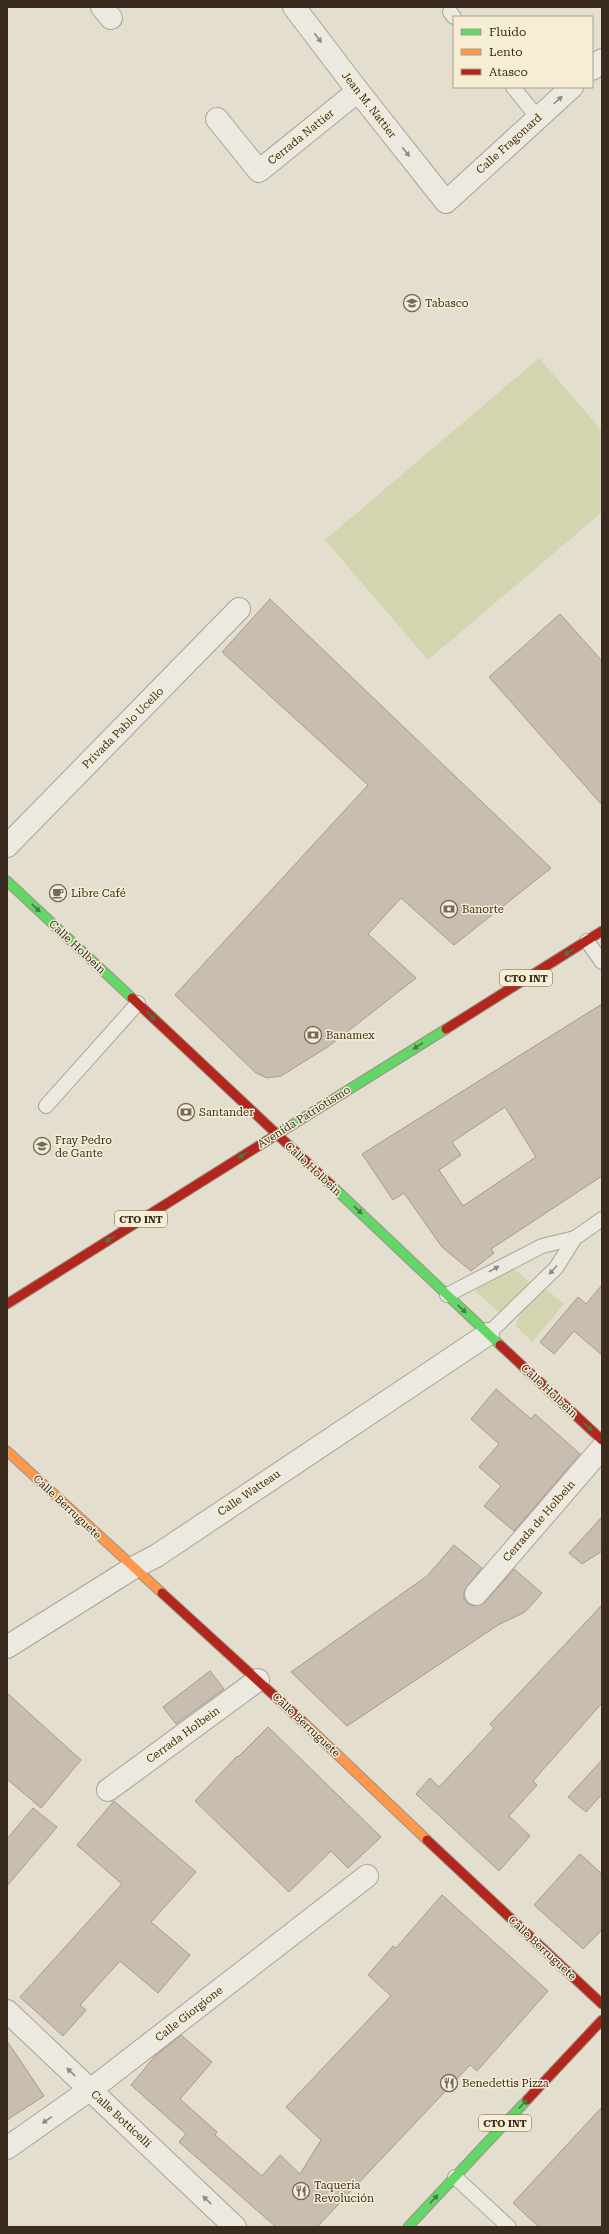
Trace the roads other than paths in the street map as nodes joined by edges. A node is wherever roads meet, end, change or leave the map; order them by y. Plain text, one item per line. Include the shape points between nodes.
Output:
1 (294, 7) edge
2 (602, 60) edge
3 (593, 68) edge
4 (514, 88) edge
5 (571, 88) edge
6 (358, 91) junction
7 (538, 118) junction
8 (217, 119) dead end
9 (446, 202) joint
10 (239, 610) dead end
11 (7, 846) edge
12 (7, 881) edge
13 (602, 932) edge
14 (587, 941) junction
15 (602, 962) edge
16 (138, 1003) junction
17 (46, 1106) dead end
18 (276, 1135) junction
19 (602, 1219) edge
20 (575, 1238) junction
21 (447, 1295) junction
22 (7, 1304) edge
23 (488, 1334) junction
24 (602, 1440) edge
25 (602, 1448) edge
26 (7, 1451) edge
27 (133, 1568) junction
28 (476, 1594) dead end
29 (7, 1647) edge
30 (258, 1680) junction
31 (108, 1790) dead end
32 (367, 1876) dead end
33 (602, 2004) edge
34 (7, 2011) edge
35 (602, 2020) edge
36 (90, 2090) junction
37 (7, 2148) edge
38 (455, 2177) junction
39 (235, 2227) edge
40 (408, 2227) edge
41 (509, 2227) edge

1 -> 6 street, Jean M. Nattier
2 - 3 street
4 - 7 lane
7 -> 5 street, Calle Fragonard
6 - 8 street, Cerrada Nattier via 259,171
6 -> 9 street, Jean M. Nattier
7 - 9 street, Calle Fragonard
10 - 11 street, Privada Pablo Ucello
12 -> 16 street, Calle Holbein
13 - 14 street, Avenida Patriotismo / CTO INT
14 - 15 lane
14 -> 18 street, Avenida Patriotismo / CTO INT
16 - 17 lane
16 -> 18 street, Calle Holbein
18 -> 21 street, Calle Holbein
18 -> 22 street, Avenida Patriotismo / CTO INT
19 - 20 lane
21 -> 20 lane via 542,1246
20 -> 23 lane via 556,1268
21 -> 23 street, Calle Holbein
23 -> 24 street, Calle Holbein
23 - 27 street, Calle Watteau via 156,1556
25 - 28 street, Cerrada de Holbein
26 - 27 street, Calle Berruguete
27 - 29 street, Calle Watteau
27 - 30 street, Calle Berruguete
30 - 31 street, Cerrada Holbein
30 - 33 street, Calle Berruguete
32 - 36 street, Calle Giorgione
36 -> 34 street, Calle Botticelli
38 -> 35 street, CTO INT
36 -> 37 street, Calle Giorgione
39 -> 36 street, Calle Botticelli
40 -> 38 street, CTO INT
38 - 41 lane

